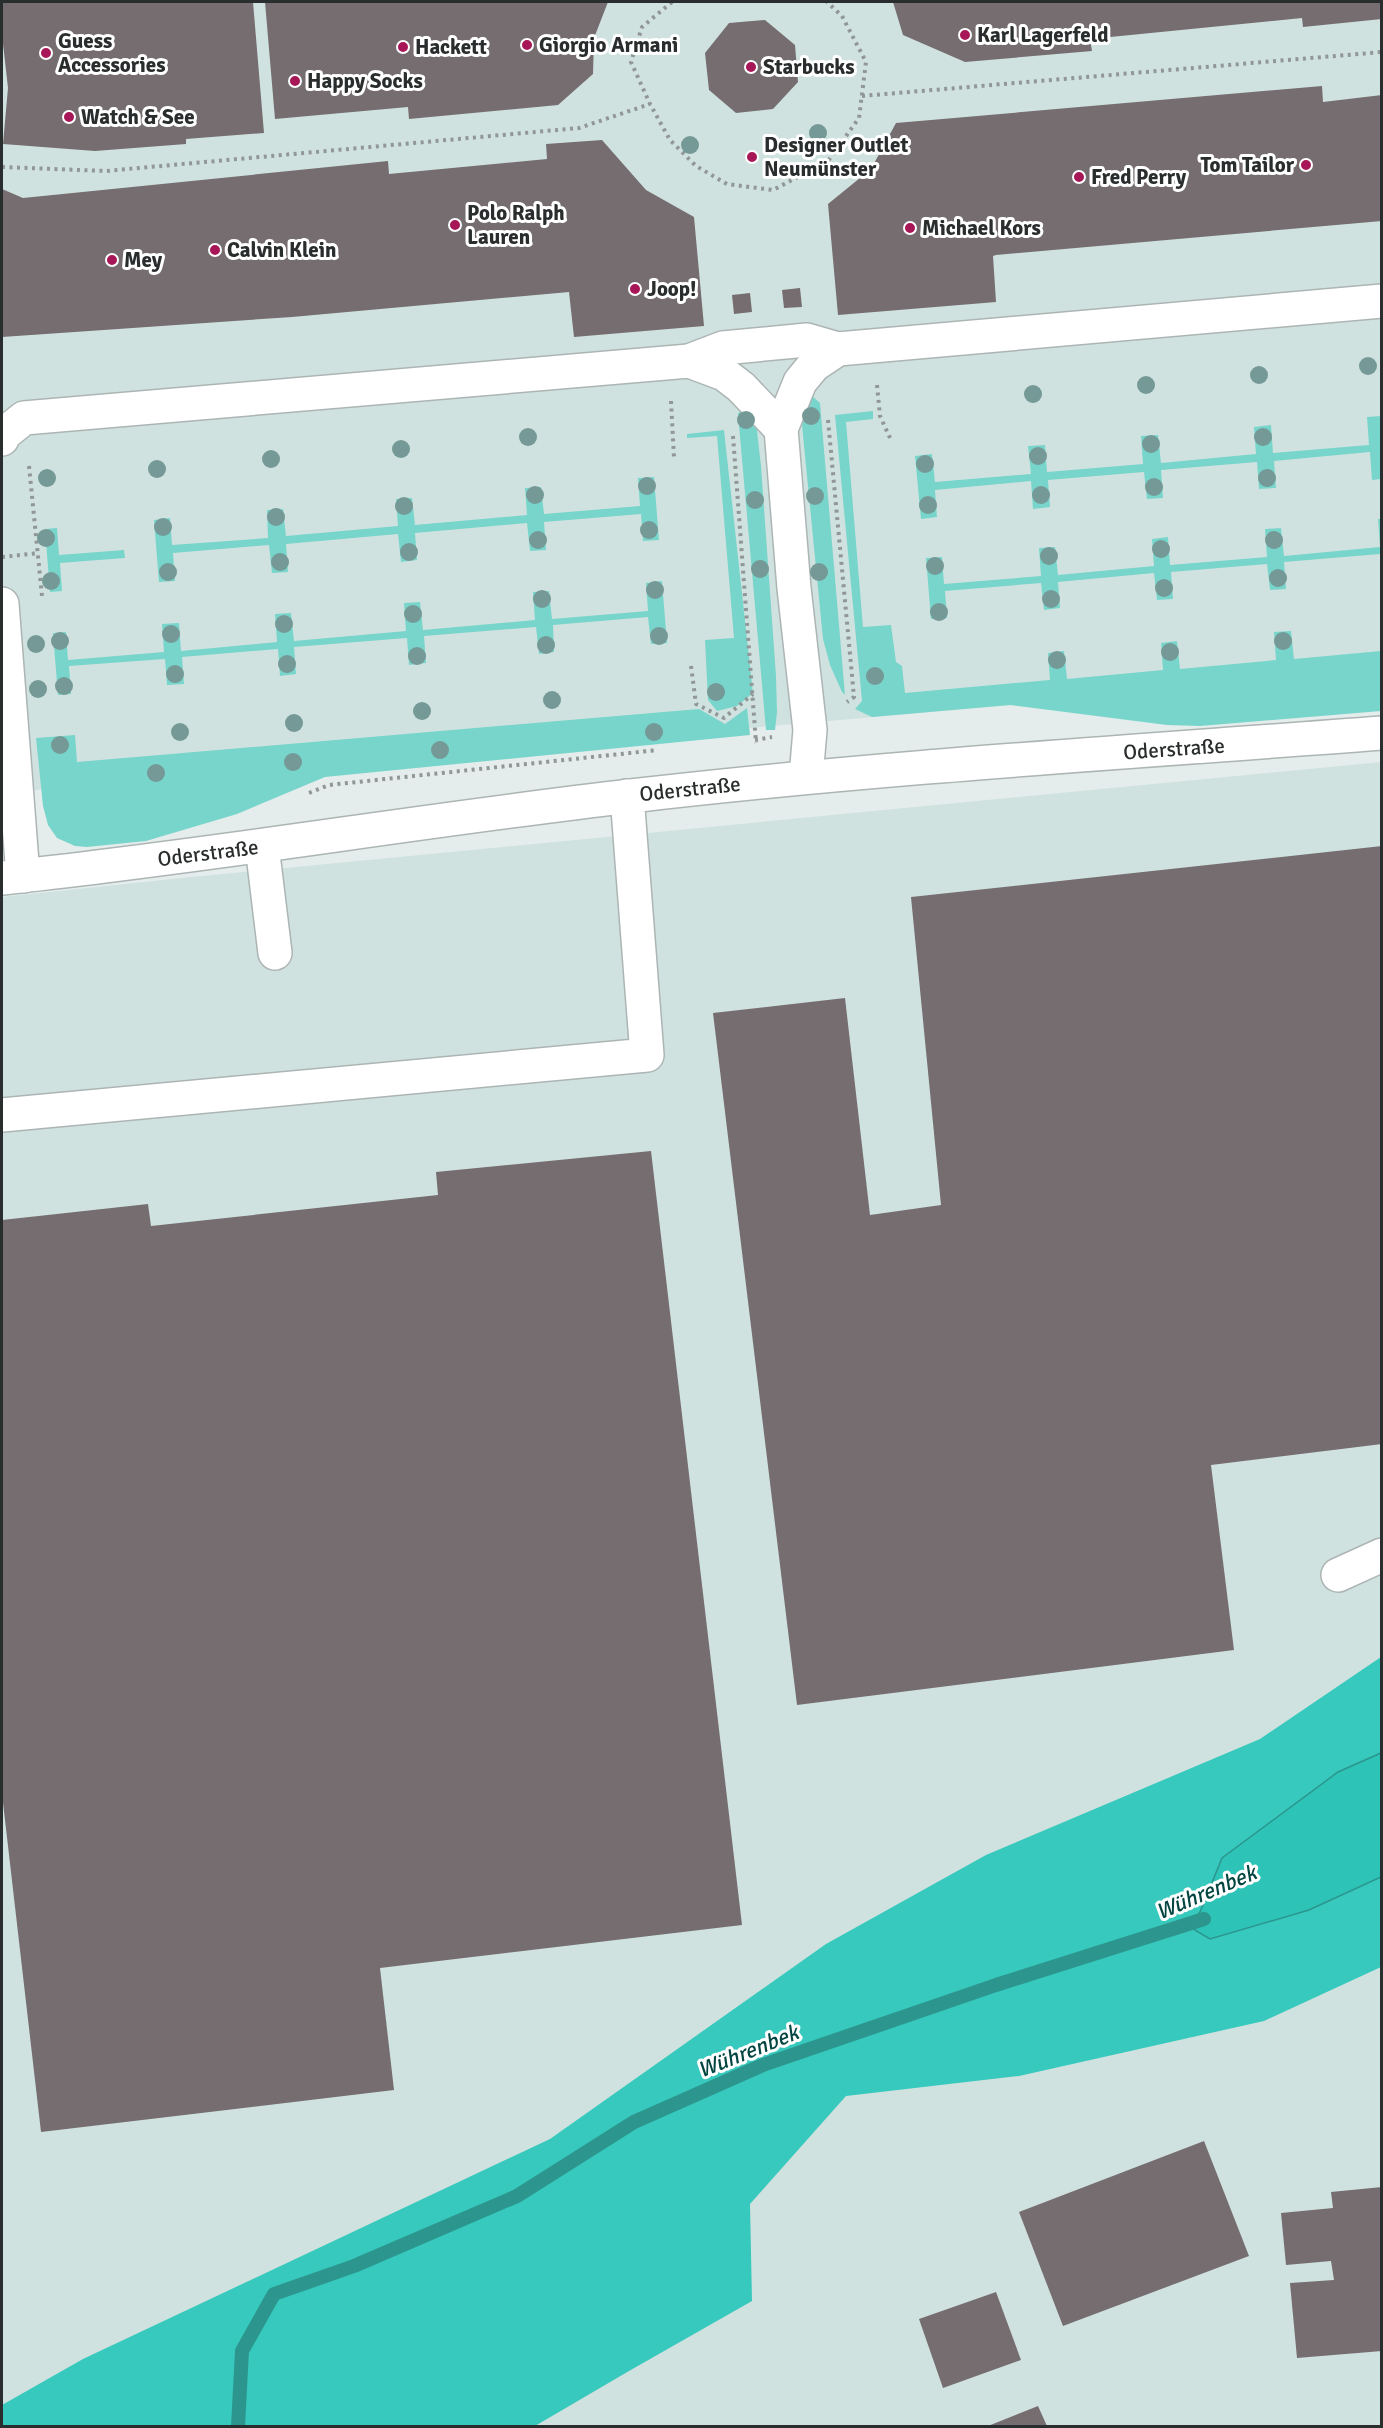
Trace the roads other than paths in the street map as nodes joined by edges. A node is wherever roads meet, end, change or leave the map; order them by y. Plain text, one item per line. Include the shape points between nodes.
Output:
1 (1382, 301) edge
2 (838, 349) junction
3 (689, 361) junction
4 (781, 429) junction
5 (2, 439) edge
6 (2, 604) edge
7 (1382, 733) edge
8 (806, 777) junction
9 (627, 796) junction
10 (262, 846) junction
11 (12, 877) edge
12 (275, 953) dead end
13 (2, 1115) edge
14 (1382, 1555) edge
15 (1338, 1575) dead end

1 - 2 street
2 - 3 street via 807,340 723,348
2 - 4 street via 814,365 800,382
3 - 4 street via 724,374
3 - 5 street via 24,418
4 - 8 street via 810,730
6 - 11 street
7 - 8 street, Oderstraße
8 - 9 street, Oderstraße
9 - 10 street, Oderstraße
9 - 13 street via 647,1055
10 - 11 street, Oderstraße
10 - 12 street
14 - 15 street

